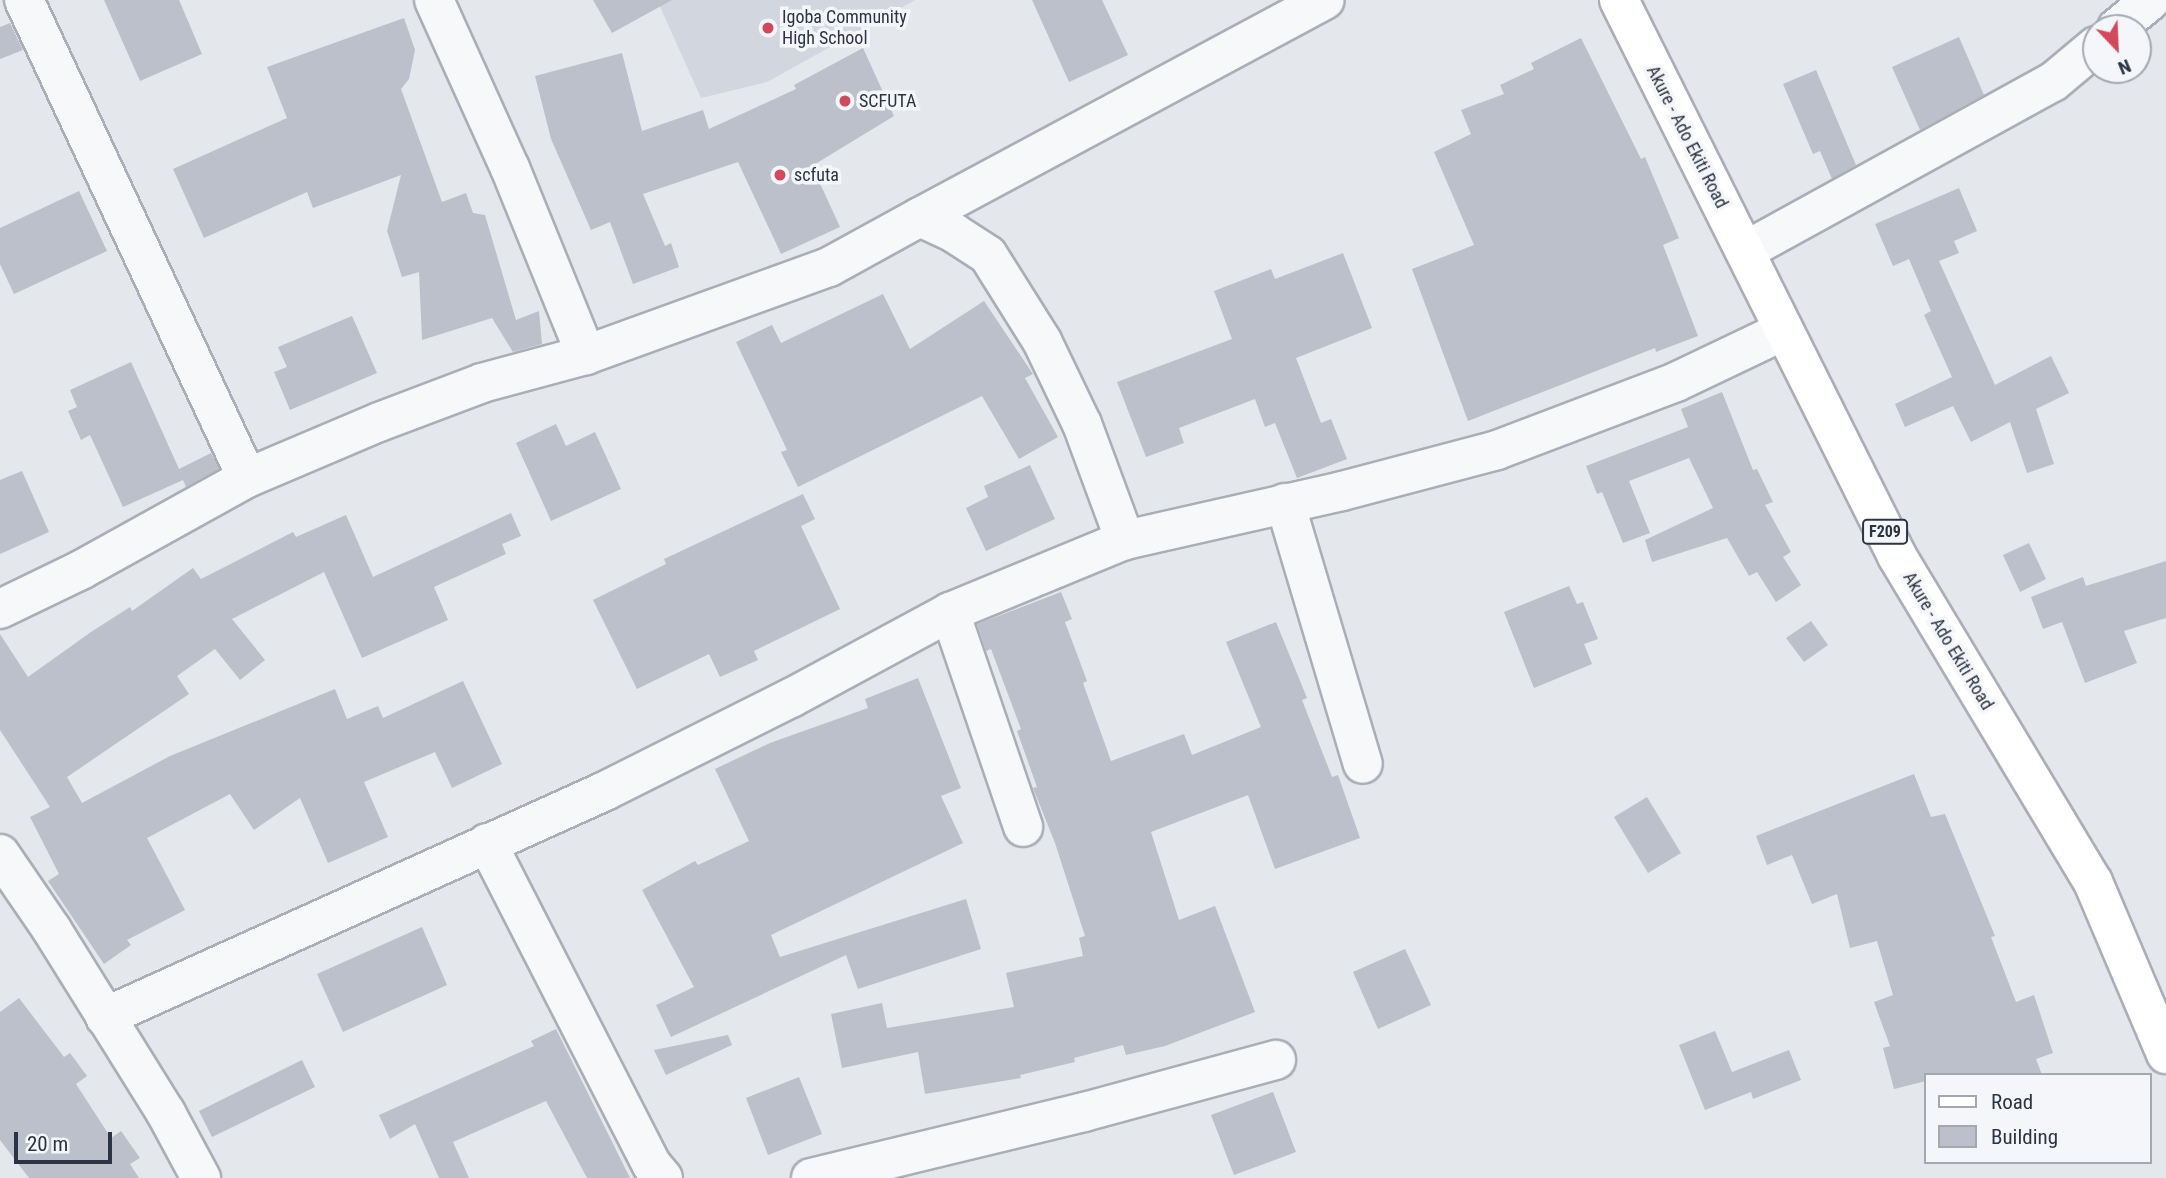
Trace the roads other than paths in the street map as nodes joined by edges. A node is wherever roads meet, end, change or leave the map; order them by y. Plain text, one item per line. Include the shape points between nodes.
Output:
1 (24, 0) edge
2 (434, 0) edge
3 (1325, 0) edge
4 (1619, 0) edge
5 (2152, 0) edge
6 (2134, 14) edge
7 (2166, 16) edge
8 (2082, 58) edge
9 (919, 217) junction
10 (1745, 251) junction
11 (1783, 331) junction
12 (586, 355) junction
13 (247, 478) junction
14 (1285, 503) junction
15 (1125, 540) junction
16 (0, 609) edge
17 (950, 612) junction
18 (1363, 764) dead end
19 (1023, 827) dead end
20 (486, 843) junction
21 (0, 854) edge
22 (105, 1017) junction
23 (2166, 1054) edge
24 (1276, 1060) dead end
25 (201, 1178) edge
26 (663, 1178) edge
27 (810, 1178) edge

1 - 13 street
2 - 12 street
3 - 9 street
4 - 10 main road, Akure - Ado Ekiti Road / F209
5 - 6 street
5 - 7 street
8 - 10 street via 2053,82
9 - 12 street via 829,267
9 - 15 street via 988,255 1042,341 1082,424
10 - 11 main road, Akure - Ado Ekiti Road / F209
11 - 14 street via 1676,382 1497,450
11 - 23 main road, Akure - Ado Ekiti Road / F209 via 1897,556 2093,882
12 - 13 street via 482,383
13 - 16 street
14 - 15 street
14 - 18 street
15 - 17 street
17 - 19 street
17 - 20 street via 778,704
20 - 22 street
20 - 26 street via 652,1165
21 - 22 street
22 - 25 street
24 - 27 street

